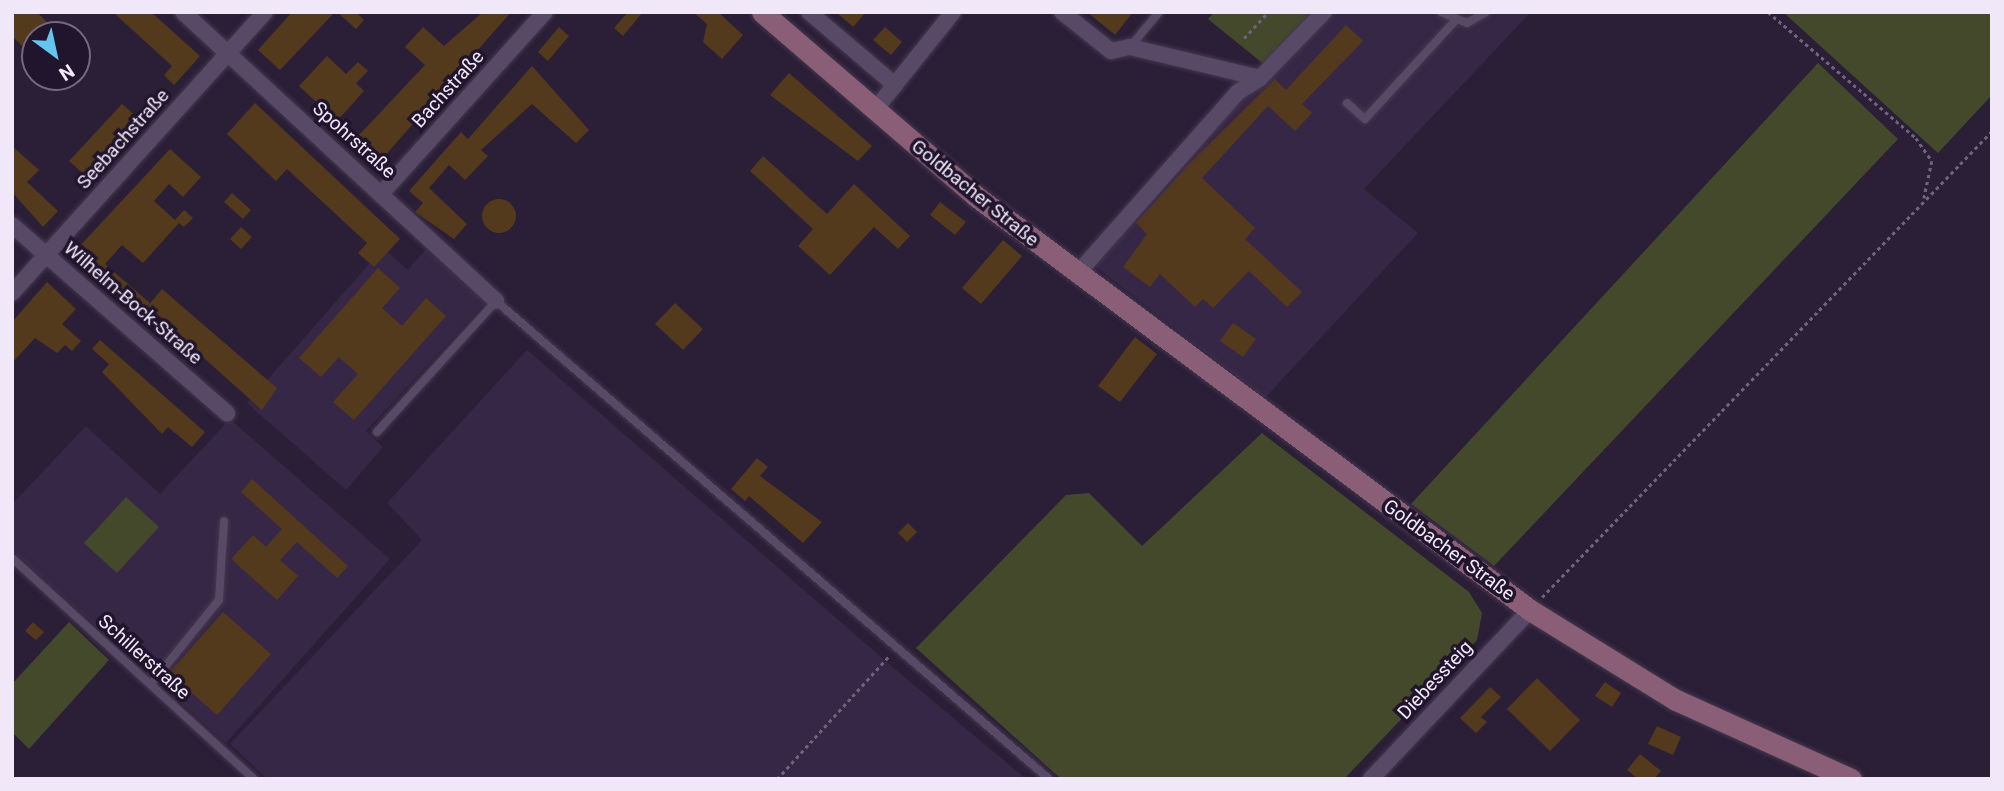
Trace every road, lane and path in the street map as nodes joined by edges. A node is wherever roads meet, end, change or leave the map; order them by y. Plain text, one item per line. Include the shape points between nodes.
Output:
1 (183, 12) edge
2 (265, 12) edge
3 (545, 12) edge
4 (762, 12) edge
5 (809, 12) edge
6 (953, 12) edge
7 (1062, 12) edge
8 (1159, 12) edge
9 (1268, 12) edge
10 (1324, 12) edge
11 (1441, 12) edge
12 (1486, 12) edge
13 (1768, 12) edge
14 (1454, 22) junction
15 (1244, 38) dead end
16 (1130, 47) junction
17 (228, 53) junction
18 (1260, 78) junction
19 (895, 85) junction
20 (1347, 103) dead end
21 (874, 111) junction
22 (1992, 131) edge
23 (382, 193) junction
24 (1922, 200) junction
25 (12, 225) edge
26 (46, 256) junction
27 (1077, 274) junction
28 (12, 293) edge
29 (496, 301) junction
30 (227, 413) dead end
31 (377, 432) dead end
32 (224, 521) dead end
33 (12, 558) edge
34 (1530, 610) junction
35 (895, 650) junction
36 (151, 684) junction
37 (1843, 778) edge
38 (254, 779) edge
39 (777, 779) edge
40 (1049, 779) edge
41 (1371, 779) edge

1 - 17 street, Spohrstraße
2 - 17 street, Seebachstraße
3 - 23 street, Bachstraße
4 - 21 main road, Goldbacher Straße
5 - 19 street
6 - 19 street
7 - 16 street via 1111,51
8 - 16 lane
9 - 15 path
10 - 18 street
11 - 14 lane
12 - 14 lane
13 - 24 path via 1926,149 1933,175
14 - 20 lane via 1365,119
16 - 18 street
17 - 23 street, Spohrstraße
17 - 26 street, Seebachstraße
18 - 27 street via 1238,92
19 - 21 street
21 - 27 main road, Goldbacher Straße
22 - 24 path
23 - 29 street, Spohrstraße
24 - 34 path
25 - 26 street, Wilhelm-Bock-Straße
26 - 28 street, Seebachstraße
26 - 30 street, Wilhelm-Bock-Straße
27 - 34 main road, Goldbacher Straße
29 - 31 lane
29 - 35 lane
32 - 36 lane via 219,600
33 - 36 lane, Schillerstraße
34 - 37 main road, Goldbacher Straße via 1676,700
34 - 41 street, Diebessteig
35 - 39 path
35 - 40 lane
36 - 38 lane, Schillerstraße

